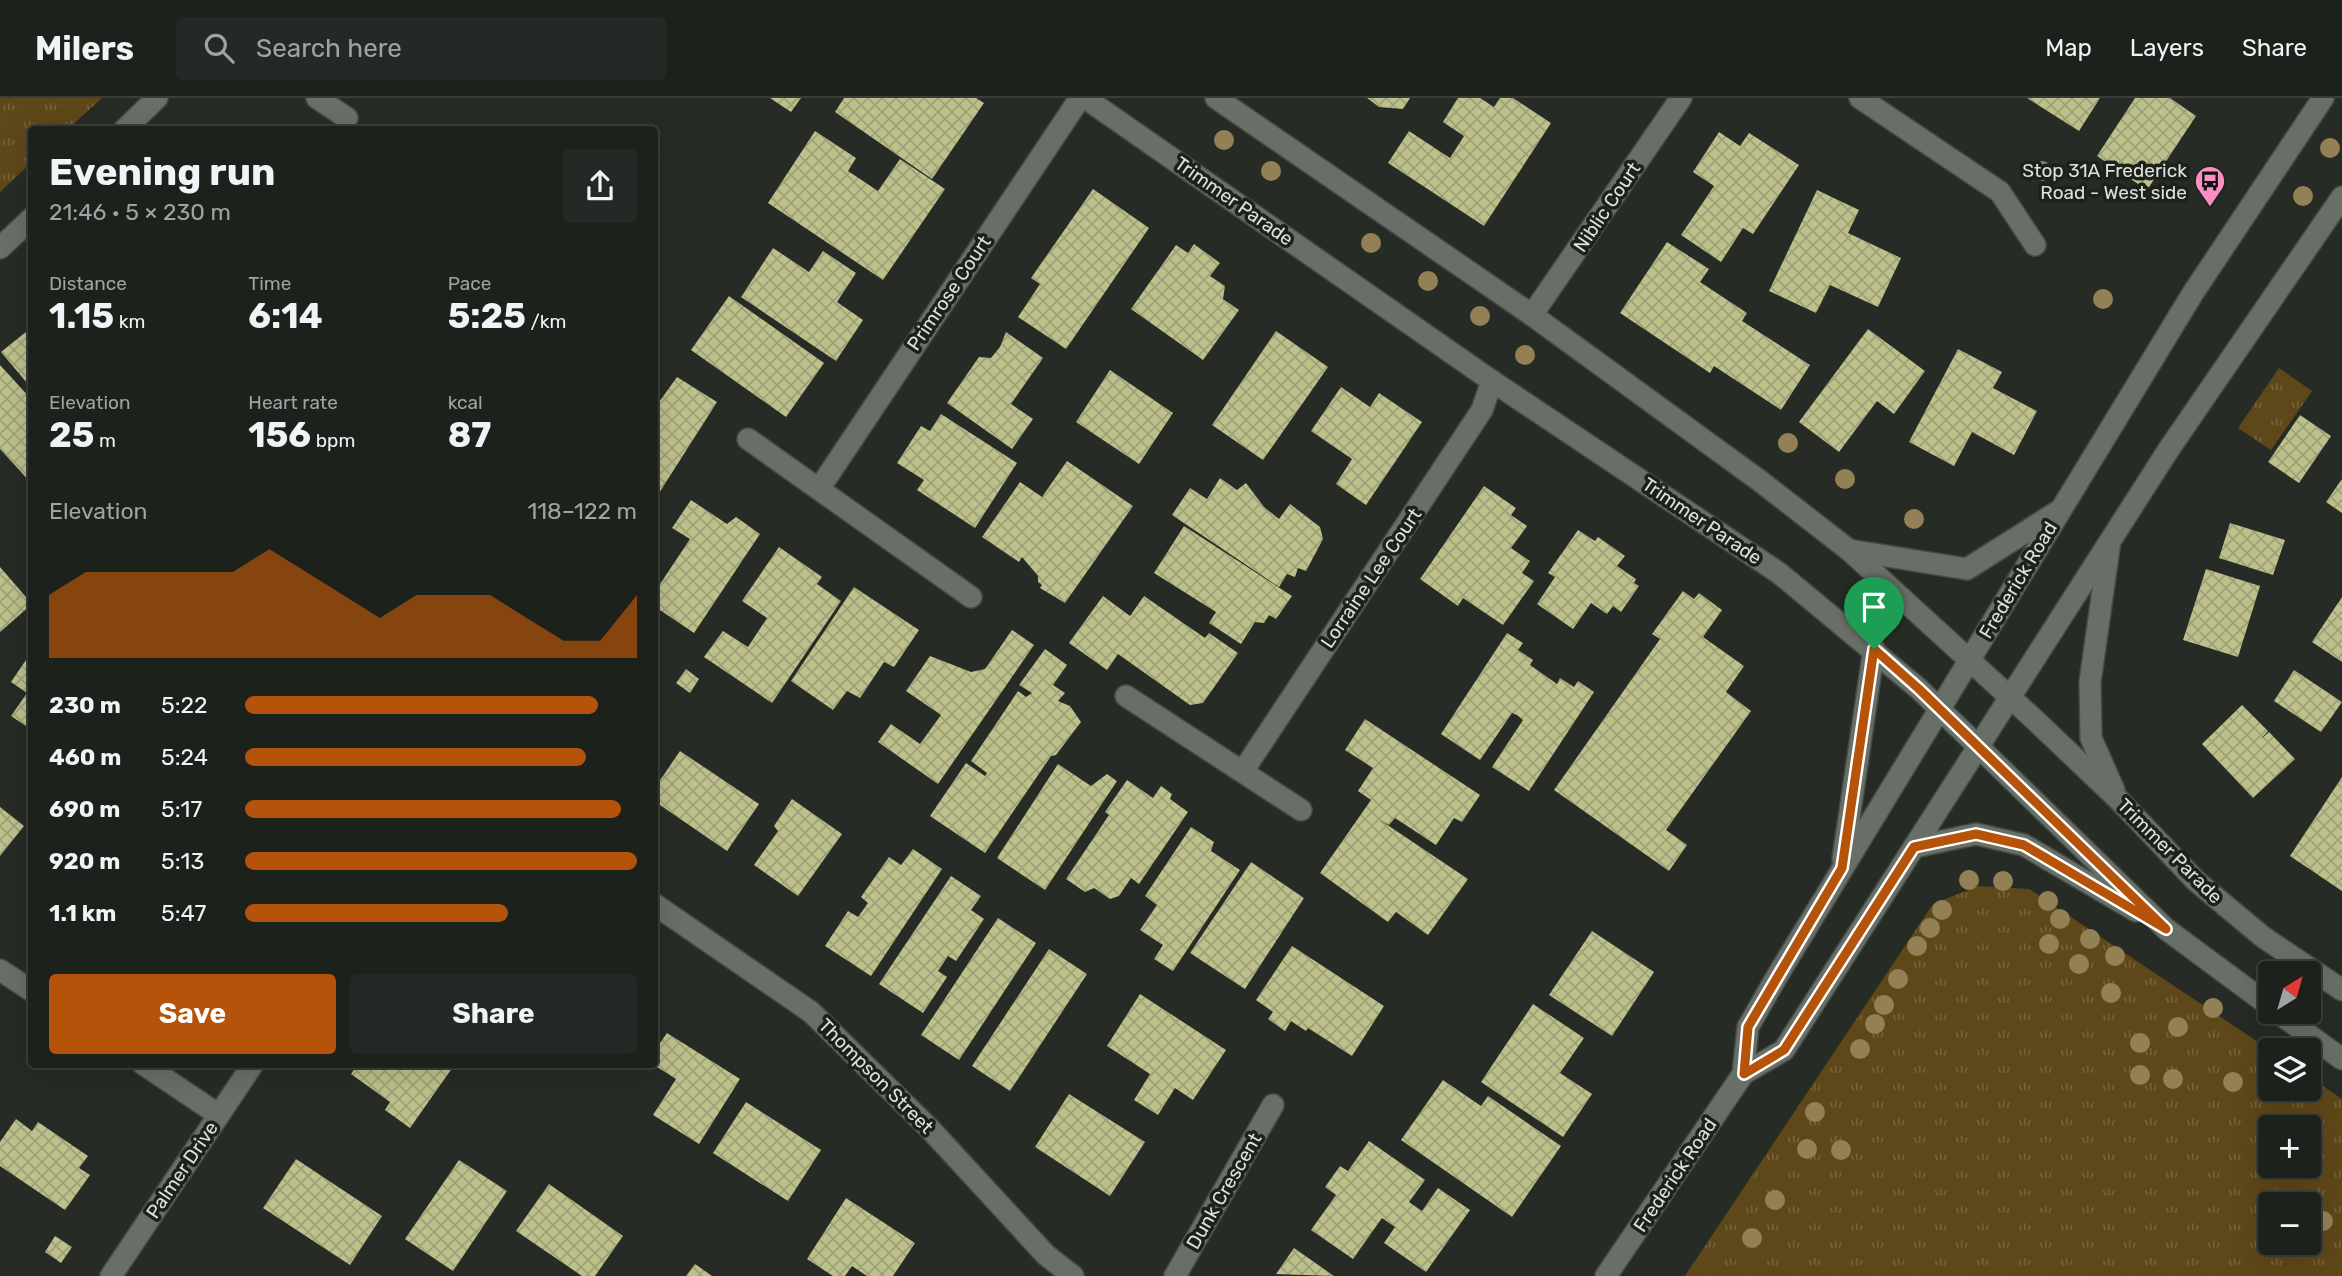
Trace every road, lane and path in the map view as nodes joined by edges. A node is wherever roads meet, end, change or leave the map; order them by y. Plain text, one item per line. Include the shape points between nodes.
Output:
1 (157, 98) edge
2 (317, 98) edge
3 (1082, 98) edge
4 (1216, 98) edge
5 (1681, 98) edge
6 (1860, 98) edge
7 (2323, 98) edge
8 (1243, 107) edge
9 (347, 118) dead end
10 (128, 126) edge
11 (2342, 197) edge
12 (28, 222) edge
13 (2035, 245) dead end
14 (0, 248) edge
15 (1532, 315) junction
16 (1492, 381) junction
17 (748, 439) dead end
18 (819, 489) junction
19 (2061, 510) junction
20 (2110, 542) junction
21 (1849, 550) junction
22 (971, 597) dead end
23 (1874, 649) junction
24 (1969, 660) junction
25 (1126, 696) dead end
26 (2011, 696) junction
27 (1941, 709) junction
28 (1978, 747) junction
29 (1243, 771) junction
30 (2119, 800) junction
31 (1301, 810) dead end
32 (1914, 847) junction
33 (1842, 868) junction
34 (658, 907) edge
35 (2166, 929) junction
36 (0, 970) edge
37 (28, 988) edge
38 (2342, 990) edge
39 (2258, 997) edge
40 (2294, 1024) edge
41 (2342, 1059) edge
42 (149, 1068) edge
43 (250, 1068) edge
44 (1744, 1074) junction
45 (1273, 1105) dead end
46 (219, 1115) junction
47 (111, 1276) edge
48 (1073, 1276) edge
49 (1175, 1276) edge
50 (1606, 1276) edge

1 - 10 main road
2 - 9 main road
3 - 16 main road, Trimmer Parade
3 - 18 main road, Primrose Court
4 - 8 main road, Trimmer Parade
5 - 15 main road, Niblic Court
6 - 13 main road via 2000,192
7 - 19 main road, Frederick Road via 2193,293
8 - 15 main road, Trimmer Parade
11 - 20 main road, Frederick Road
12 - 14 main road
15 - 21 main road, Trimmer Parade
16 - 23 main road, Trimmer Parade via 1779,573
16 - 29 main road, Lorraine Lee Court via 1482,410
17 - 18 main road
18 - 22 main road
19 - 21 main road via 1967,569
19 - 24 main road, Frederick Road
20 - 26 main road, Frederick Road
20 - 30 main road via 2090,682 2091,738
21 - 24 main road, Trimmer Parade
23 - 27 main road, Trimmer Parade
23 - 33 main road
24 - 26 main road, Trimmer Parade
24 - 27 main road, Frederick Road
25 - 29 main road
26 - 28 main road, Frederick Road
26 - 30 main road, Trimmer Parade
27 - 28 main road, Trimmer Parade
27 - 33 main road, Frederick Road
28 - 32 main road, Frederick Road
28 - 35 main road, Trimmer Parade
29 - 31 main road
30 - 38 main road, Trimmer Parade via 2196,881 2263,937
32 - 35 main road via 1976,834 2024,845
32 - 44 main road, Frederick Road via 1784,1050
33 - 44 main road, Frederick Road via 1748,1027
34 - 48 main road, Thompson Street via 811,1012 930,1129 1046,1255
35 - 39 main road, Trimmer Parade
36 - 37 main road
40 - 41 main road
42 - 46 main road
43 - 46 main road, Palmer Drive
44 - 50 main road, Frederick Road
45 - 49 main road, Dunk Crescent
46 - 47 main road, Palmer Drive

